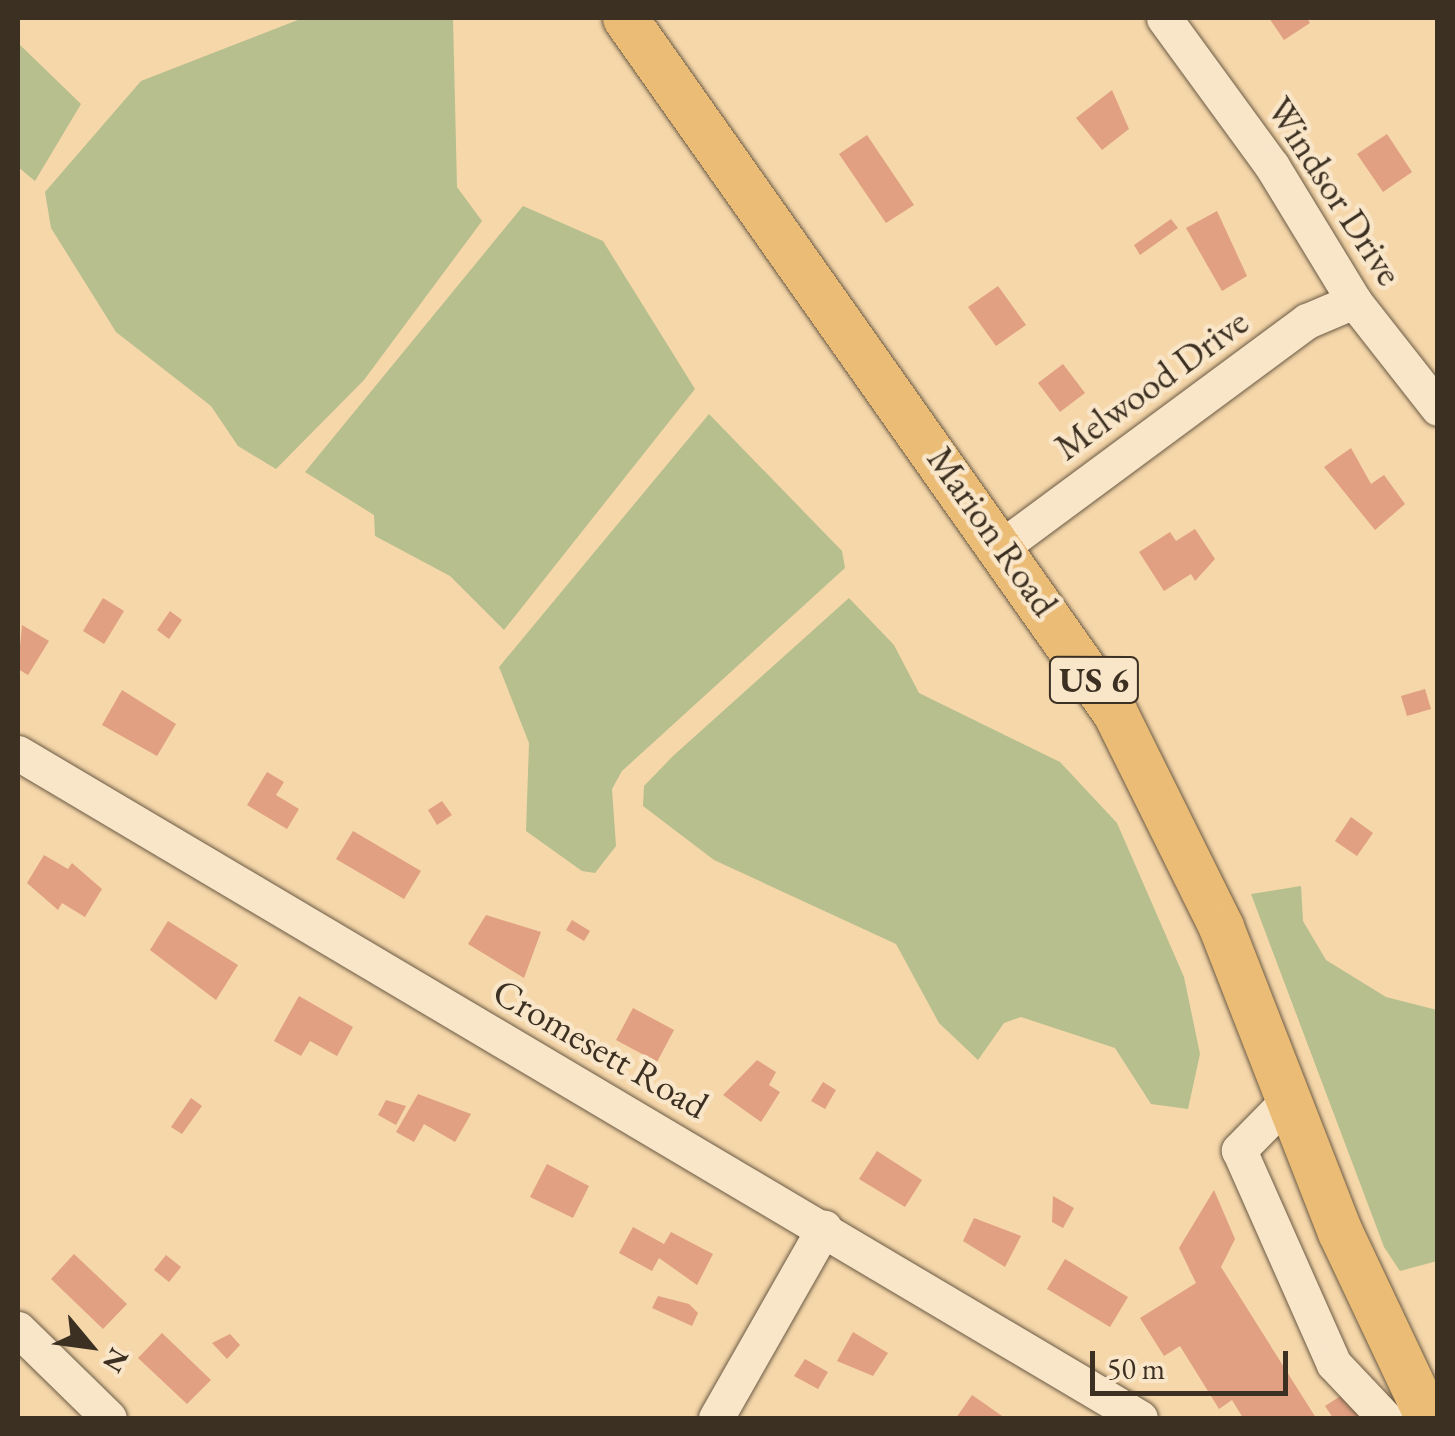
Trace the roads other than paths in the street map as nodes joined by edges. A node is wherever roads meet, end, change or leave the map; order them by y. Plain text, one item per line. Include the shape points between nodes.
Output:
1 (625, 18) edge
2 (1164, 18) edge
3 (1354, 301) junction
4 (1438, 408) edge
5 (1004, 545) junction
6 (18, 753) edge
7 (1287, 1101) junction
8 (824, 1228) junction
9 (1348, 1252) junction
10 (1294, 1275) junction
11 (18, 1329) edge
12 (110, 1418) edge
13 (716, 1418) edge
14 (1140, 1418) edge
15 (1385, 1418) edge
16 (1428, 1418) edge

1 - 5 main road, Marion Road / US 6
2 - 3 street, Windsor Drive via 1272,166
3 - 4 street, Windsor Drive
3 - 5 street, Melwood Drive via 1307,321
5 - 7 main road, Marion Road / US 6 via 1164,803
6 - 8 street, Cromesett Road
7 - 9 main road, Marion Road / US 6
7 - 10 street via 1238,1150
8 - 13 street
8 - 14 street, Cromesett Road
9 - 10 street
9 - 16 main road, Marion Road / US 6
10 - 15 street via 1334,1364
11 - 12 street

